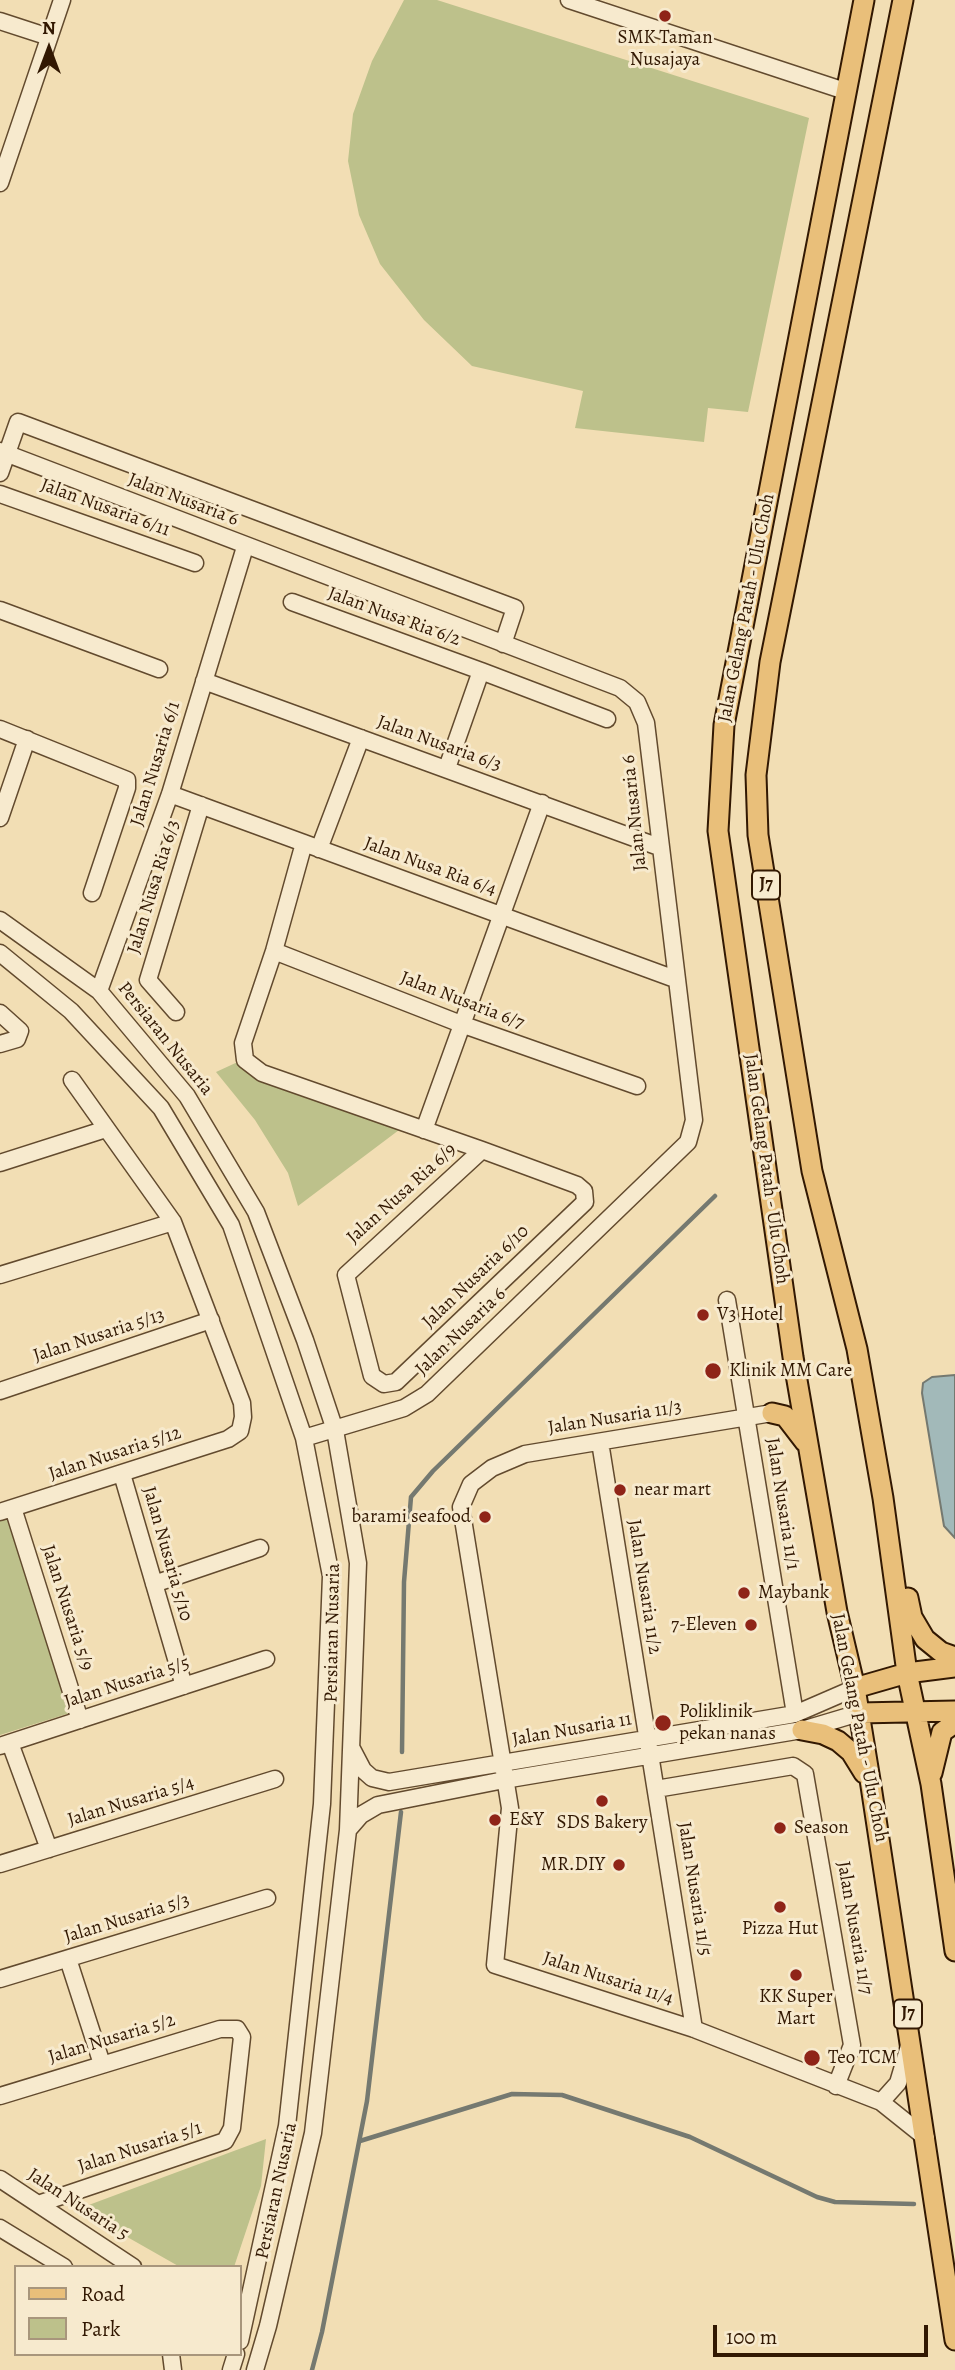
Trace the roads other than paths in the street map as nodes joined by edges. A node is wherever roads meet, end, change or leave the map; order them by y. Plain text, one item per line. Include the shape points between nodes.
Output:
1 (62, 0) edge
2 (569, 0) edge
3 (864, 0) edge
4 (903, 0) edge
5 (0, 21) edge
6 (49, 37) junction
7 (845, 91) junction
8 (0, 183) edge
9 (4, 452) edge
10 (0, 473) edge
11 (0, 494) edge
12 (245, 547) junction
13 (195, 563) dead end
14 (292, 602) dead end
15 (0, 610) edge
16 (503, 644) junction
17 (159, 669) dead end
18 (481, 671) junction
19 (204, 681) junction
20 (607, 719) dead end
21 (0, 729) edge
22 (361, 738) junction
23 (27, 739) junction
24 (447, 768) junction
25 (170, 794) junction
26 (542, 803) junction
27 (201, 805) junction
28 (0, 818) edge
29 (312, 846) junction
30 (659, 847) junction
31 (92, 893) dead end
32 (499, 916) junction
33 (0, 920) edge
34 (274, 951) junction
35 (0, 953) edge
36 (675, 979) junction
37 (99, 991) junction
38 (176, 1012) dead end
39 (0, 1013) edge
40 (461, 1024) junction
41 (0, 1044) edge
42 (72, 1080) dead end
43 (637, 1086) dead end
44 (106, 1129) junction
45 (424, 1130) junction
46 (482, 1150) junction
47 (0, 1163) edge
48 (173, 1222) junction
49 (0, 1275) edge
50 (727, 1300) dead end
51 (211, 1320) junction
52 (793, 1357) junction
53 (384, 1384) joint
54 (0, 1391) edge
55 (772, 1413) junction
56 (747, 1417) junction
57 (334, 1430) junction
58 (304, 1438) junction
59 (600, 1442) junction
60 (812, 1467) junction
61 (122, 1474) junction
62 (883, 1498) junction
63 (7, 1510) edge
64 (260, 1548) dead end
65 (154, 1584) junction
66 (955, 1657) edge
67 (266, 1659) dead end
68 (955, 1667) edge
69 (907, 1673) junction
70 (184, 1686) junction
71 (855, 1688) junction
72 (913, 1710) junction
73 (955, 1711) edge
74 (859, 1713) junction
75 (80, 1720) junction
76 (798, 1722) junction
77 (955, 1723) edge
78 (648, 1738) junction
79 (5, 1745) edge
80 (351, 1746) junction
81 (651, 1756) junction
82 (503, 1772) junction
83 (275, 1779) dead end
84 (931, 1784) junction
85 (871, 1786) junction
86 (656, 1789) junction
87 (348, 1830) junction
88 (49, 1849) junction
89 (0, 1864) edge
90 (267, 1898) dead end
91 (955, 1951) edge
92 (68, 1959) junction
93 (0, 1979) edge
94 (237, 2029) joint
95 (694, 2029) junction
96 (911, 2036) junction
97 (102, 2064) junction
98 (836, 2086) junction
99 (0, 2096) edge
100 (881, 2102) junction
101 (926, 2138) junction
102 (0, 2179) edge
103 (37, 2204) junction
104 (0, 2228) edge
105 (61, 2265) edge
106 (130, 2265) edge
107 (242, 2330) edge
108 (242, 2340) edge
109 (955, 2340) edge
110 (261, 2347) junction
111 (254, 2370) edge

1 - 6 street
2 - 7 street
3 - 7 main road, Jalan Gelang Patah - Ulu Choh / J7
4 - 62 main road, Jalan Gelang Patah - Ulu Choh / J7 via 770,662 756,775 758,835 812,1171 857,1349
5 - 6 street
6 - 8 street
7 - 52 main road, Jalan Gelang Patah - Ulu Choh / J7 via 724,725 718,806 726,899
9 - 10 street
9 - 12 street, Jalan Nusaria 6
9 - 16 street via 18,422 515,608
11 - 13 street, Jalan Nusaria 6/11
12 - 16 street, Jalan Nusaria 6
12 - 19 street, Jalan Nusaria 6/1
14 - 18 street, Jalan Nusa Ria 6/2
15 - 17 street
16 - 30 street, Jalan Nusaria 6 via 620,688 638,702 646,723
18 - 20 street, Jalan Nusa Ria 6/2
18 - 24 street
19 - 22 street, Jalan Nusaria 6/3
19 - 25 street, Jalan Nusaria 6/1
21 - 23 street
22 - 24 street, Jalan Nusaria 6/3
22 - 29 street
23 - 28 street
23 - 31 street via 127,780
24 - 26 street, Jalan Nusaria 6/3
25 - 27 street, Jalan Nusa Ria 6/4
25 - 37 street, Jalan Nusaria 6/1
26 - 30 street, Jalan Nusaria 6/3
26 - 32 street
27 - 29 street, Jalan Nusa Ria 6/4
27 - 38 street, Jalan Nusa Ria 6/3 via 148,980
29 - 32 street, Jalan Nusa Ria 6/4
29 - 34 street
30 - 36 street, Jalan Nusaria 6
32 - 36 street, Jalan Nusa Ria 6/4
32 - 40 street
33 - 37 street, Persiaran Nusaria
34 - 40 street, Jalan Nusaria 6/7
34 - 45 street via 243,1043 245,1060 262,1073
35 - 58 street, Persiaran Nusaria via 71,1011 161,1108 231,1225
36 - 57 street, Jalan Nusaria 6 via 694,1120 688,1142 426,1394 404,1408
37 - 57 street, Persiaran Nusaria via 187,1096 256,1212
39 - 41 street via 19,1031 17,1039
40 - 43 street, Jalan Nusaria 6/7
40 - 45 street
42 - 44 street
44 - 47 street
44 - 48 street
45 - 46 street
46 - 53 street, Jalan Nusa Ria 6/9 via 346,1275 372,1376
46 - 53 street, Jalan Nusaria 6/10 via 577,1185 584,1191 585,1202 397,1382
48 - 49 street
48 - 51 street
50 - 56 street, Jalan Nusaria 11/1
51 - 54 street, Jalan Nusaria 5/13
51 - 61 street, Jalan Nusaria 5/12 via 242,1403 240,1431
52 - 55 main road via 791,1398
52 - 60 main road, Jalan Gelang Patah - Ulu Choh / J7
55 - 56 street, Jalan Nusaria 11/3
55 - 60 main road via 786,1416 794,1424 804,1438
56 - 59 street, Jalan Nusaria 11/3
56 - 76 street, Jalan Nusaria 11/1
57 - 58 street, Jalan Nusaria 6
57 - 80 street, Persiaran Nusaria via 358,1563
58 - 107 street, Persiaran Nusaria via 331,1576 322,1804 287,2126
59 - 78 street, Jalan Nusaria 11/2
59 - 82 street, Jalan Nusaria 11/3 via 524,1454 492,1468 471,1484 461,1507
60 - 71 main road, Jalan Gelang Patah - Ulu Choh / J7
61 - 63 street, Jalan Nusaria 5/12
61 - 65 street, Jalan Nusaria 5/10
62 - 66 main road via 912,1617 925,1639
62 - 69 main road, Jalan Gelang Patah - Ulu Choh / J7
63 - 75 street, Jalan Nusaria 5/9
64 - 65 street
65 - 70 street, Jalan Nusaria 5/10
67 - 70 street, Jalan Nusaria 5/5
68 - 69 main road
69 - 71 main road
69 - 72 main road, Jalan Gelang Patah - Ulu Choh / J7
70 - 75 street, Jalan Nusaria 5/5
71 - 74 main road, Jalan Gelang Patah - Ulu Choh / J7
71 - 76 street, Jalan Nusaria 11
72 - 73 main road
72 - 74 main road
72 - 84 main road, Jalan Gelang Patah - Ulu Choh / J7
74 - 76 street, Jalan Nusaria 11
74 - 85 main road, Jalan Gelang Patah - Ulu Choh / J7
75 - 79 street, Jalan Nusaria 5/5
76 - 78 street, Jalan Nusaria 11
76 - 81 street, Jalan Nusaria 11
76 - 85 main road via 851,1752
77 - 84 main road via 942,1732
78 - 81 street, Jalan Nusaria 11/2
78 - 82 street, Jalan Nusaria 11
79 - 88 street
80 - 82 street, Jalan Nusaria 11 via 363,1770 389,1782
80 - 87 street, Persiaran Nusaria
81 - 82 street, Jalan Nusaria 11
81 - 86 street, Jalan Nusaria 11/5
82 - 87 street, Jalan Nusaria 11 via 378,1805
82 - 95 street, Jalan Nusaria 11/4 via 510,1808 495,1965
83 - 88 street, Jalan Nusaria 5/4
84 - 91 main road, Jalan Gelang Patah - Ulu Choh / J7
85 - 96 main road, Jalan Gelang Patah - Ulu Choh / J7
86 - 95 street, Jalan Nusaria 11/5
86 - 98 street, Jalan Nusaria 11/7 via 793,1766 805,1774 852,2045
87 - 110 street, Persiaran Nusaria via 313,2133
88 - 89 street, Jalan Nusaria 5/4
90 - 92 street, Jalan Nusaria 5/3
92 - 93 street, Jalan Nusaria 5/3
92 - 97 street
94 - 97 street, Jalan Nusaria 5/2 via 220,2029
94 - 103 street, Jalan Nusaria 5/1 via 242,2037 232,2128 225,2141
95 - 98 street, Jalan Nusaria 11/4
96 - 100 street via 898,2082
96 - 101 main road, Jalan Gelang Patah - Ulu Choh / J7
97 - 99 street, Jalan Nusaria 5/2
98 - 100 street, Jalan Nusaria 11/4
100 - 101 street, Jalan Nusaria 11/4
101 - 109 main road, Jalan Gelang Patah - Ulu Choh / J7
102 - 103 street, Jalan Nusaria 5
103 - 106 street, Jalan Nusaria 5
104 - 105 street
108 - 110 street
110 - 111 street, Persiaran Nusaria

